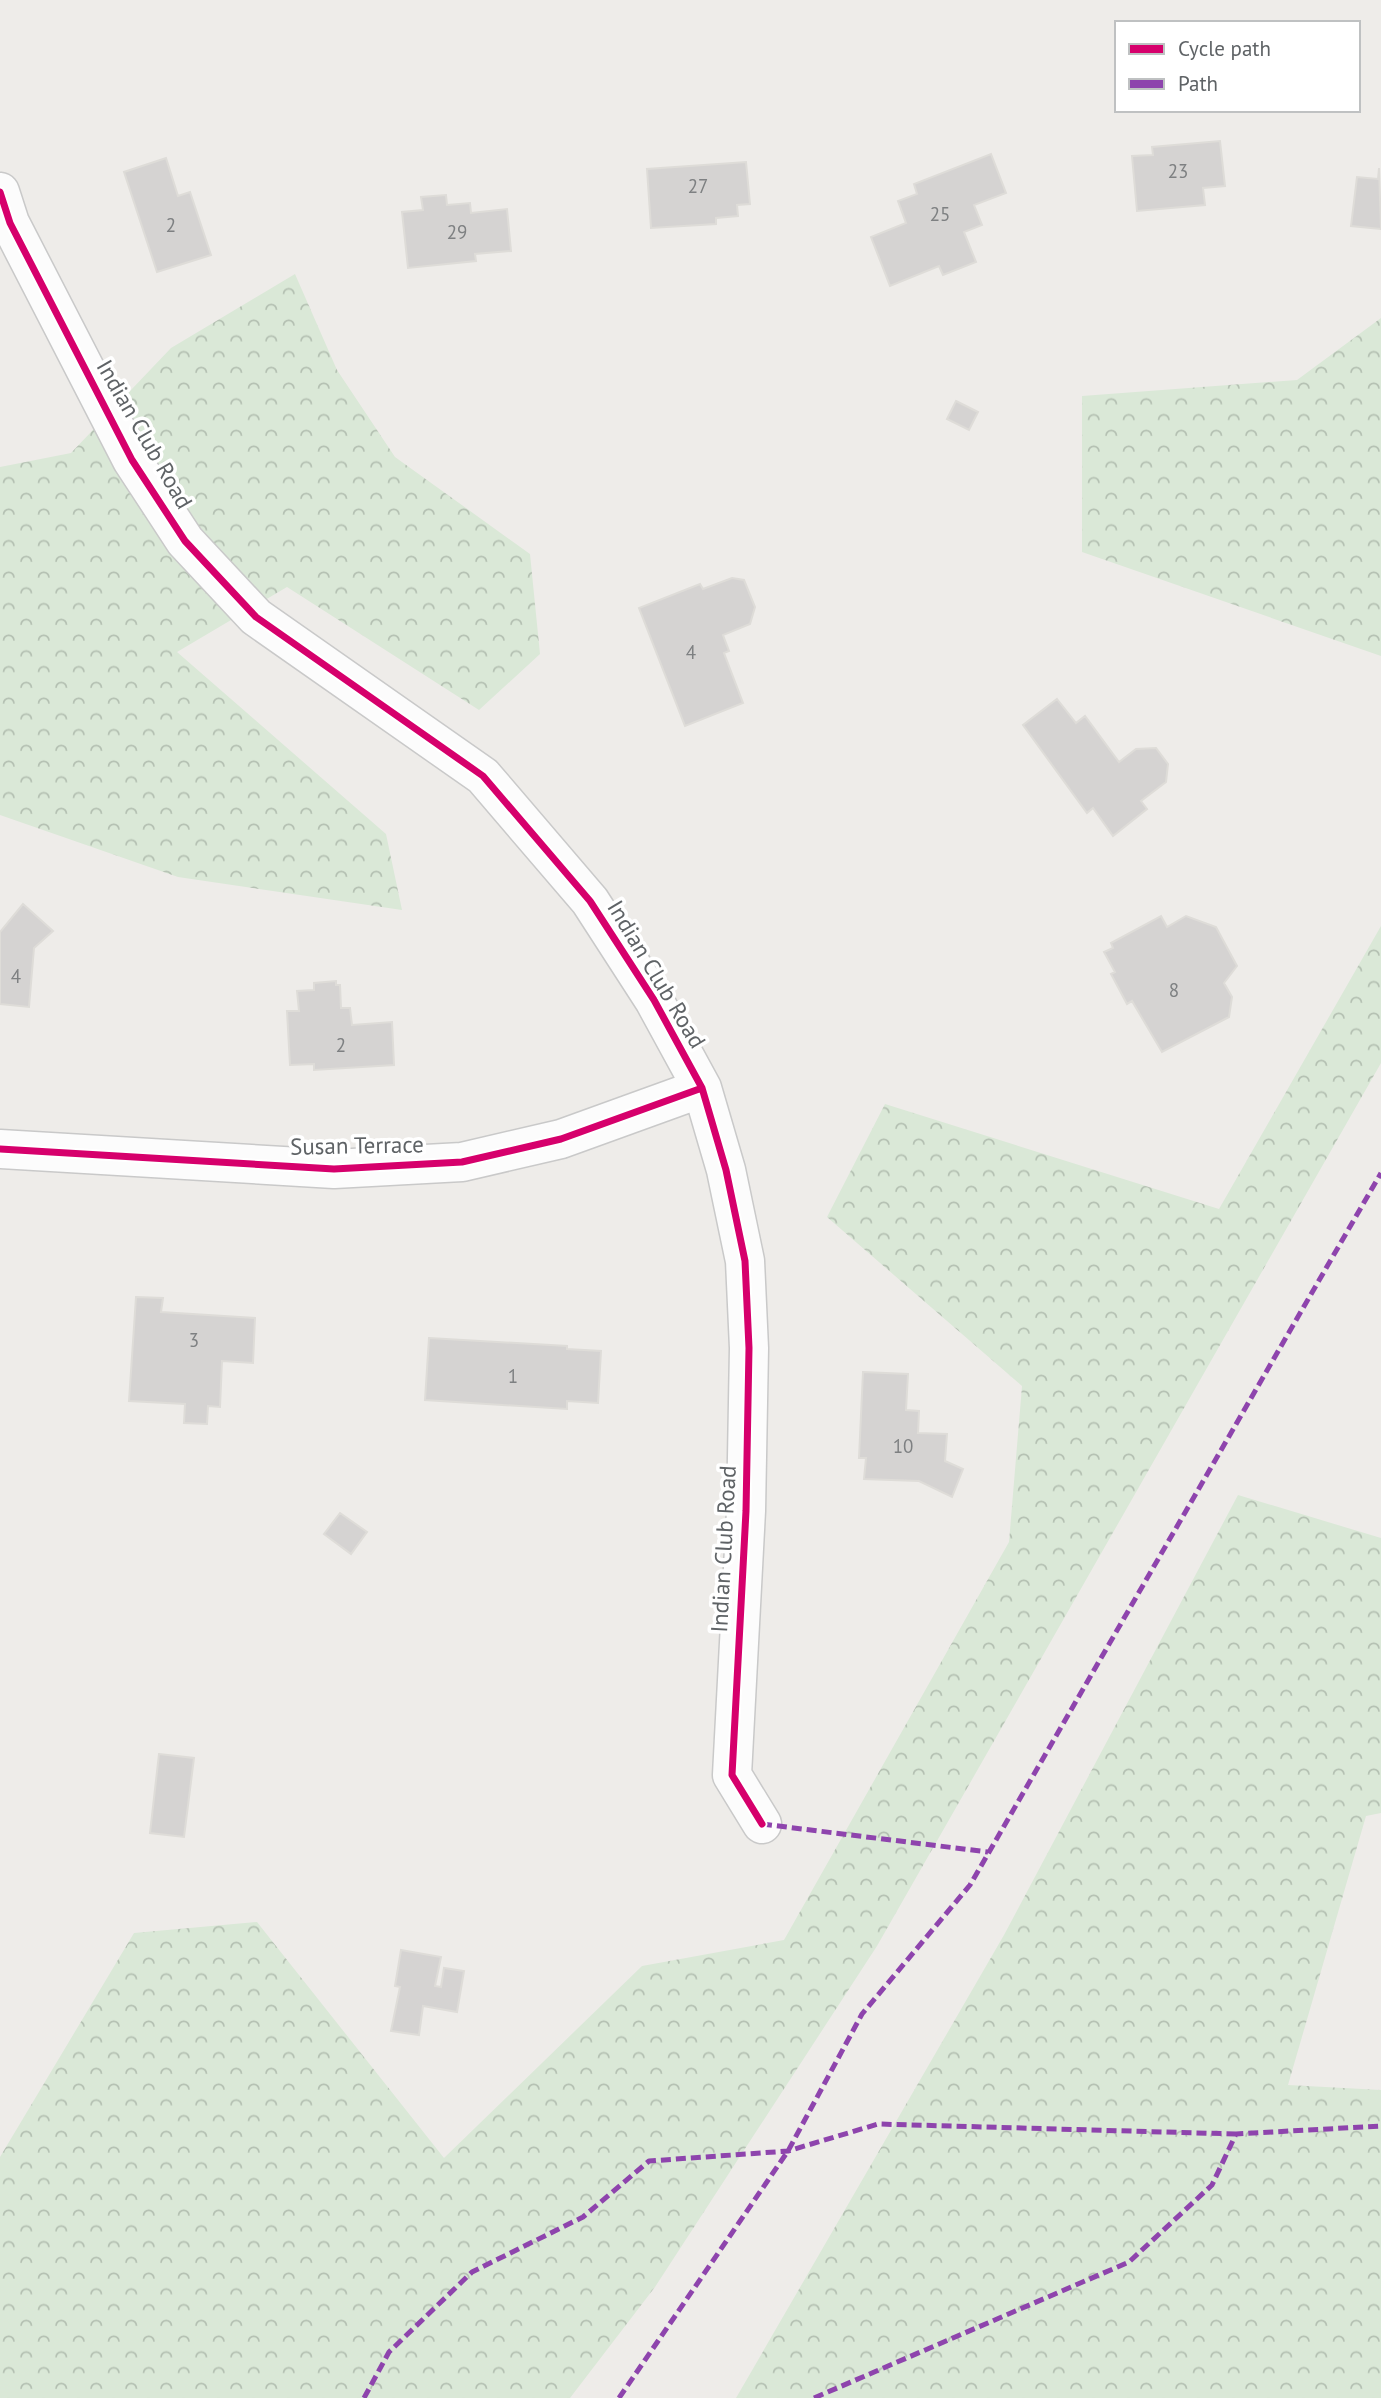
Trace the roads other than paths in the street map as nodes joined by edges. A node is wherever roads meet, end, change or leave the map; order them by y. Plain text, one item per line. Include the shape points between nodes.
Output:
1 (0, 192) edge
2 (702, 1088) junction
3 (0, 1149) edge
4 (762, 1824) dead end

1 - 2 street, Indian Club Road via 10,222 132,460 185,541 256,617 482,776 590,901 654,1000
2 - 3 street, Susan Terrace via 561,1139 462,1162 334,1169
2 - 4 street, Indian Club Road via 726,1170 745,1261 749,1348 746,1497 732,1775

